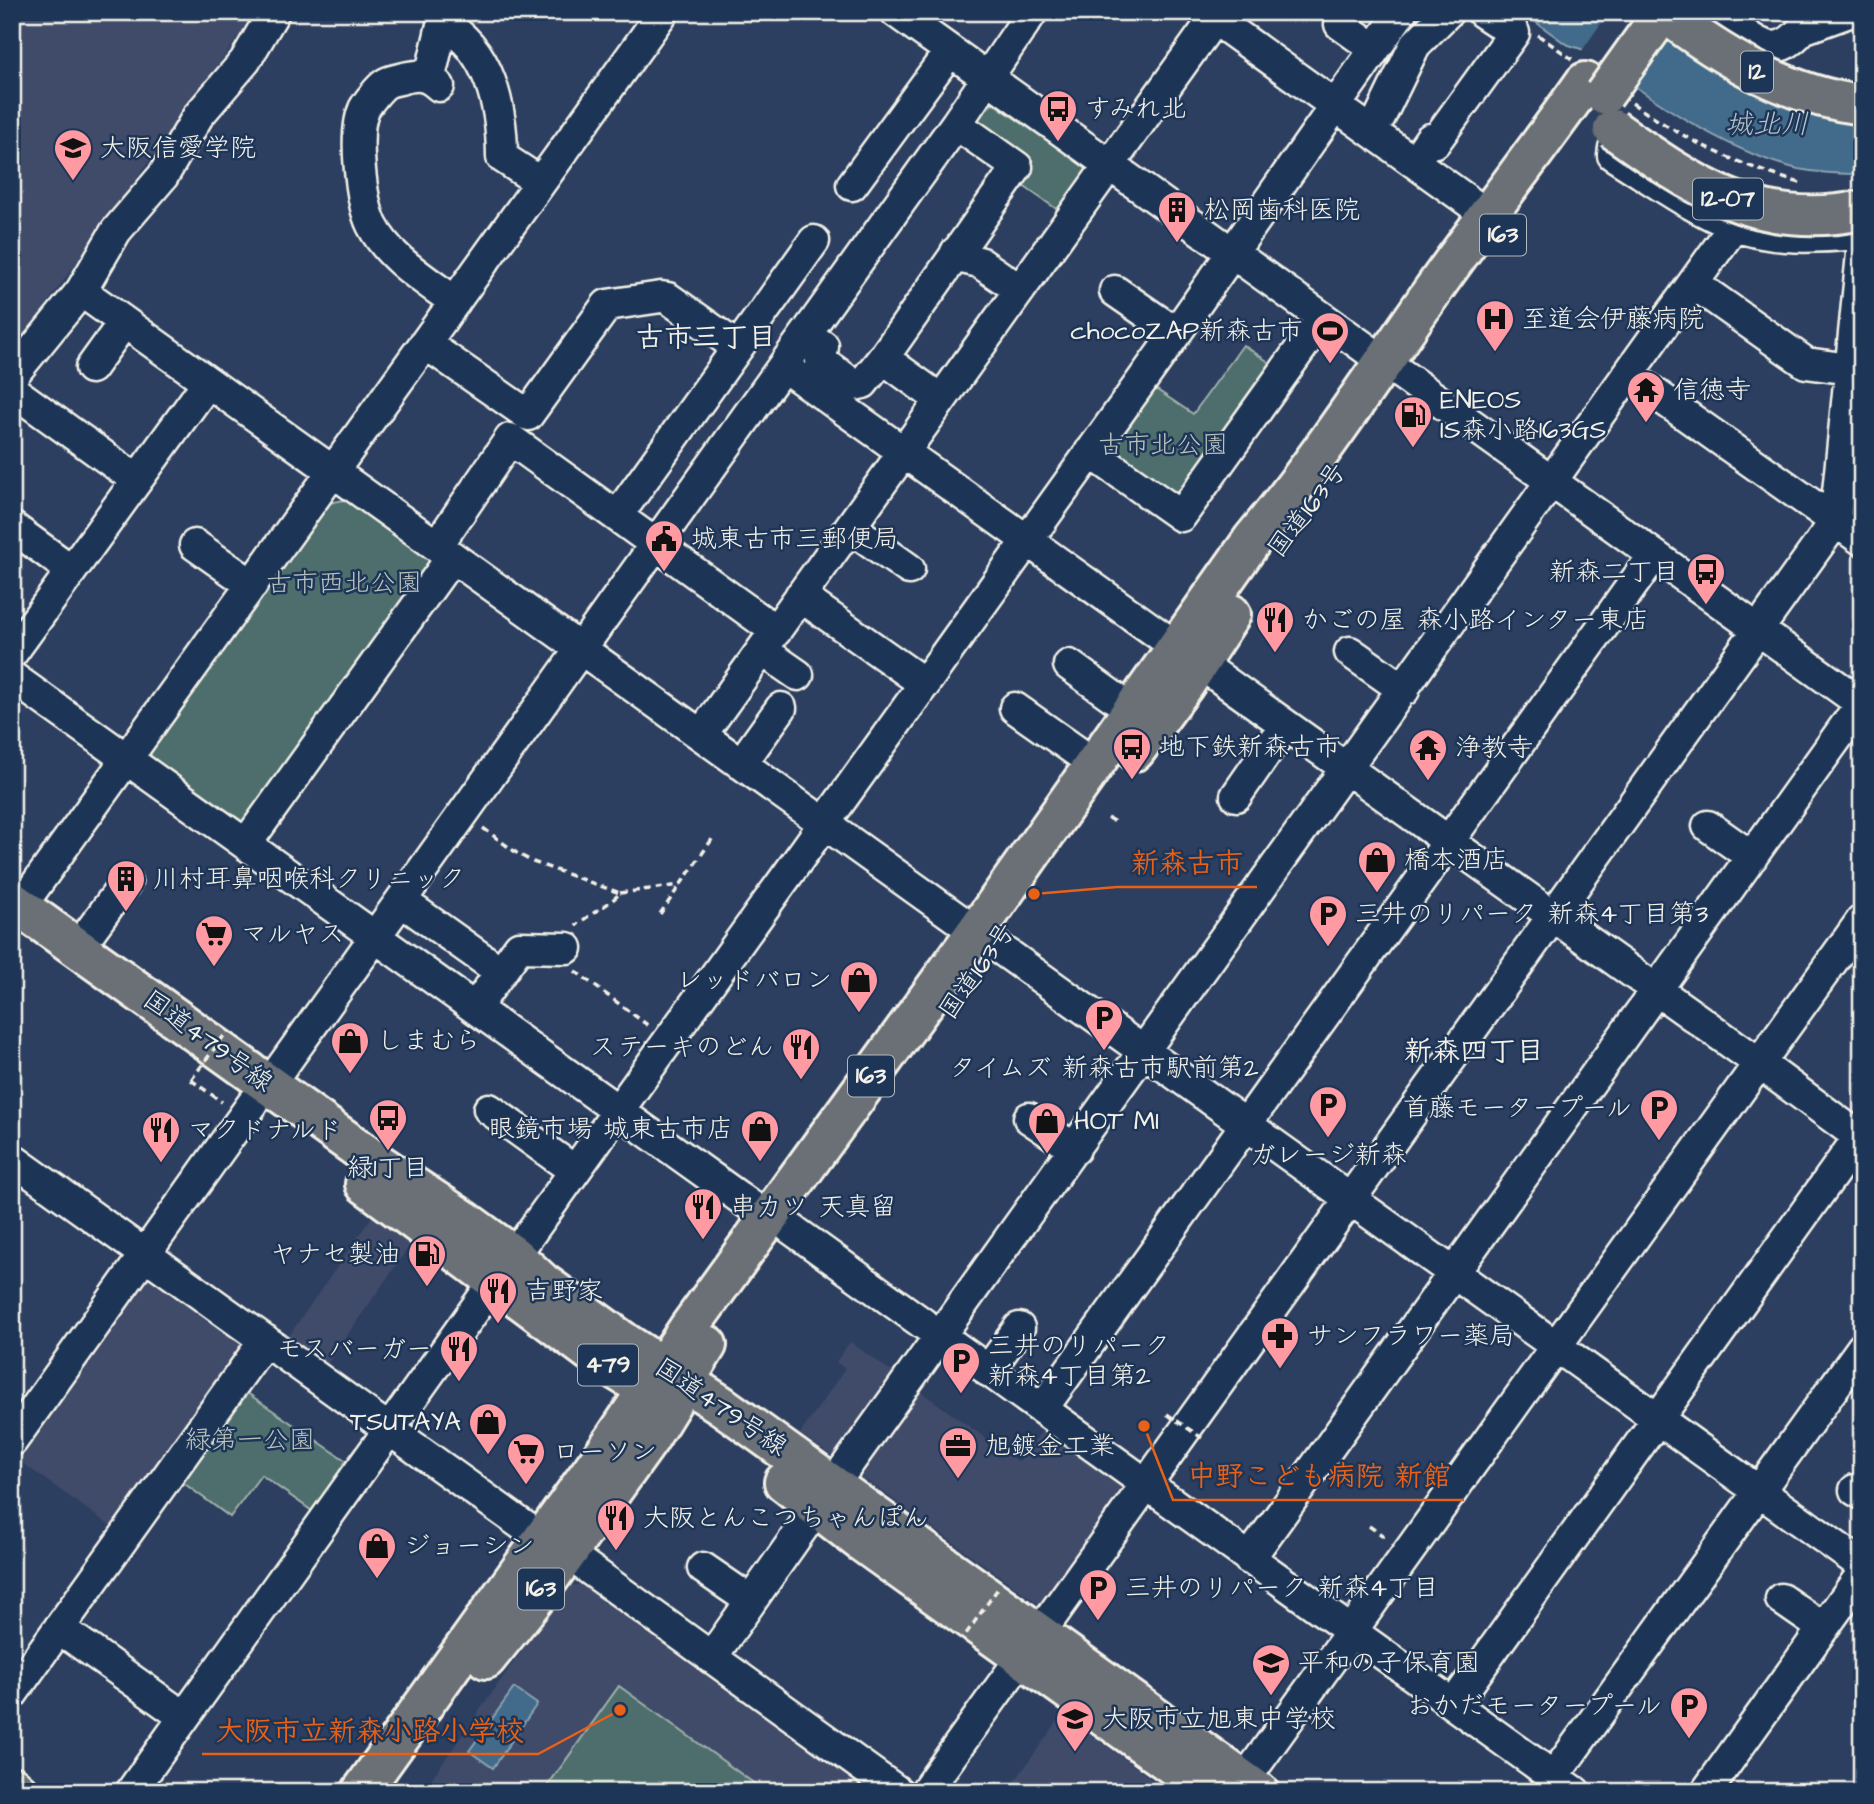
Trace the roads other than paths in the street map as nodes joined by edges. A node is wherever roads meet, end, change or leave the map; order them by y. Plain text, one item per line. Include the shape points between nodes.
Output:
1 (274, 12) edge
2 (663, 12) edge
3 (896, 12) edge
4 (1032, 12) edge
5 (1349, 12) edge
6 (1401, 12) edge
7 (1448, 12) edge
8 (1482, 12) edge
9 (1635, 12) edge
10 (1663, 12) edge
11 (1717, 12) edge
12 (1849, 12) edge
13 (1209, 15) edge
14 (443, 18) edge
15 (1810, 20) edge
16 (1375, 48) junction
17 (950, 51) junction
18 (985, 78) junction
19 (1598, 103) junction
20 (1862, 105) edge
21 (1336, 107) junction
22 (1380, 117) dead end
23 (956, 124) junction
24 (1414, 162) junction
25 (1109, 165) junction
26 (540, 182) junction
27 (852, 184) dead end
28 (1862, 210) edge
29 (1734, 226) junction
30 (1861, 234) edge
31 (814, 241) dead end
32 (1232, 251) junction
33 (957, 252) junction
34 (1693, 284) junction
35 (1020, 290) junction
36 (1115, 290) dead end
37 (81, 291) junction
38 (1431, 293) junction
39 (455, 302) junction
40 (1322, 318) junction
41 (124, 321) junction
42 (1176, 333) junction
43 (806, 334) junction
44 (426, 344) junction
45 (737, 347) junction
46 (883, 358) junction
47 (783, 366) junction
48 (91, 368) dead end
49 (1856, 368) edge
50 (1395, 370) junction
51 (1629, 375) junction
52 (12, 376) edge
53 (208, 382) junction
54 (12, 390) edge
55 (846, 396) junction
56 (941, 400) junction
57 (903, 452) junction
58 (1090, 452) junction
59 (333, 472) junction
60 (137, 480) junction
61 (1551, 482) junction
62 (628, 501) dead end
63 (1848, 518) edge
64 (12, 527) edge
65 (850, 527) junction
66 (1862, 540) edge
67 (1027, 541) junction
68 (655, 544) junction
69 (195, 545) dead end
70 (444, 551) junction
71 (1654, 555) junction
72 (909, 569) dead end
73 (71, 570) junction
74 (252, 586) junction
75 (800, 596) junction
76 (1758, 630) junction
77 (769, 640) junction
78 (580, 649) junction
79 (1350, 652) dead end
80 (12, 653) edge
81 (1188, 655) junction
82 (1069, 665) dead end
83 (798, 675) dead end
84 (12, 677) edge
85 (925, 684) junction
86 (1404, 690) junction
87 (1861, 704) edge
88 (781, 708) dead end
89 (1015, 708) dead end
90 (1133, 711) junction
91 (1285, 725) junction
92 (701, 735) junction
93 (127, 758) junction
94 (741, 764) junction
95 (1096, 765) junction
96 (1346, 770) junction
97 (1236, 796) dead end
98 (824, 824) junction
99 (1708, 826) dead end
100 (1447, 843) junction
101 (246, 844) junction
102 (1752, 857) junction
103 (126, 882) dead end
104 (414, 910) dead end
105 (15, 913) edge
106 (1552, 917) junction
107 (1862, 920) edge
108 (374, 935) junction
109 (986, 939) junction
110 (78, 948) junction
111 (567, 948) road end
112 (501, 972) junction
113 (1656, 991) junction
114 (475, 1007) junction
115 (1144, 1053) junction
116 (1759, 1063) junction
117 (248, 1097) junction
118 (489, 1109) dead end
119 (618, 1110) junction
120 (1029, 1118) dead end
121 (1244, 1125) junction
122 (1861, 1137) edge
123 (1074, 1149) junction
124 (15, 1166) edge
125 (575, 1171) junction
126 (1350, 1199) junction
127 (779, 1223) junction
128 (146, 1255) junction
129 (505, 1269) junction
130 (1453, 1274) junction
131 (1019, 1328) dead end
132 (940, 1336) junction
133 (265, 1340) junction
134 (1555, 1347) junction
135 (1862, 1348) edge
136 (988, 1371) junction
137 (666, 1385) junction
138 (1042, 1409) junction
139 (1657, 1418) junction
140 (390, 1430) junction
141 (12, 1441) edge
142 (1146, 1485) junction
143 (1758, 1492) junction
144 (826, 1496) junction
145 (555, 1546) junction
146 (1249, 1559) junction
147 (1862, 1565) edge
148 (703, 1568) dead end
149 (1862, 1574) edge
150 (1780, 1599) dead end
151 (751, 1601) junction
152 (59, 1628) junction
153 (1823, 1629) junction
154 (1350, 1632) junction
155 (1030, 1645) junction
156 (711, 1658) junction
157 (12, 1694) edge
158 (1454, 1704) junction
159 (184, 1717) junction
160 (1565, 1784) edge
161 (12, 1785) edge
162 (1237, 1788) edge
163 (20, 1792) edge
164 (131, 1792) edge
165 (361, 1792) edge
166 (388, 1792) edge
167 (898, 1792) edge
168 (925, 1792) edge
169 (1706, 1792) edge

1 - 37 street via 245,61 198,116 158,183 116,231
2 - 26 street
3 - 17 street
4 - 18 street
5 - 16 street via 1340,24
6 - 16 street
7 - 22 street via 1415,45
8 - 24 street via 1514,33 1435,142 1430,139
9 - 19 highway, 国道163号 / 163
10 - 19 highway, 国道163号 / 163, bridge
10 - 20 highway, 12, bridge via 1734,60 1784,86
11 - 15 street via 1766,47 1787,44
12 - 15 street
13 - 21 street
13 - 25 street
14 - 26 street via 476,54 494,89 502,157
14 - 39 street via 434,82 413,75 386,83 364,109 360,172 373,226 385,243
16 - 21 street
17 - 18 street
17 - 27 street
18 - 23 street
18 - 25 street
19 - 28 highway, 12-07, bridge via 1696,184 1753,208 1791,216
19 - 29 street via 1614,155
19 - 38 highway, 国道163号 / 163
19 - 50 highway, 国道163号 / 163
21 - 24 street
21 - 32 street
23 - 33 street via 1017,167
23 - 43 street
24 - 38 street via 1474,205 1421,277
25 - 32 street
25 - 35 street
26 - 39 street
29 - 30 street via 1808,237
29 - 34 street
30 - 49 street
31 - 45 street
32 - 40 street
32 - 42 street
33 - 35 street
33 - 46 street
34 - 49 street via 1806,363
34 - 51 street
35 - 56 street
36 - 42 street
37 - 41 street
37 - 52 street
38 - 50 highway, 国道163号 / 163
39 - 44 street
40 - 50 street
40 - 58 street via 1181,516
41 - 48 street
41 - 53 street
42 - 58 street
43 - 47 street
43 - 55 street via 823,346 821,361
44 - 45 street via 528,415 607,305 668,298
44 - 59 street
45 - 62 street
46 - 55 street
46 - 56 street
47 - 55 street
47 - 68 street
49 - 63 street
50 - 61 street
50 - 81 highway, 国道163号 / 163 via 1317,501 1227,618
51 - 61 street
51 - 63 street
53 - 59 street
53 - 60 street
54 - 60 street
55 - 57 street
56 - 57 street
57 - 65 street
57 - 67 street
58 - 67 street
59 - 70 street
59 - 74 street
60 - 73 street
61 - 71 street
61 - 86 street
63 - 66 street
63 - 76 street
64 - 73 street
65 - 72 street
65 - 75 street
67 - 81 street
67 - 85 street
68 - 70 street via 510,439
68 - 77 street
68 - 78 street
69 - 74 street
70 - 78 street
70 - 101 street
71 - 76 street
71 - 100 street
73 - 80 street
74 - 93 street
75 - 77 street
75 - 85 street
76 - 87 street
76 - 106 street
77 - 83 street
77 - 92 street
78 - 92 street
78 - 108 street
79 - 86 street
81 - 90 highway, 国道163号 / 163
81 - 91 street
81 - 109 highway, 国道163号 / 163
82 - 90 street
84 - 93 street
85 - 98 street
86 - 96 street
87 - 102 street
88 - 94 street
89 - 95 street
90 - 95 highway, 国道163号 / 163
91 - 96 street
91 - 97 street
92 - 94 street
93 - 101 street
93 - 105 street
94 - 98 street
95 - 109 highway, 国道163号 / 163
96 - 100 street
96 - 115 street
98 - 109 street
98 - 119 street
99 - 102 street
100 - 106 street
100 - 121 street
101 - 108 street
102 - 113 street
103 - 110 street
104 - 112 street
105 - 110 highway, 国道479号線 / 479
105 - 117 highway, 国道479号線 / 479
106 - 113 street
106 - 126 street
107 - 116 street
108 - 114 street
108 - 117 street
109 - 115 street
109 - 127 highway, 国道163号 / 163 via 883,1106
110 - 117 highway, 国道479号線 / 479
111 - 112 street via 519,947
112 - 114 street
113 - 116 street
113 - 130 street
114 - 119 street
115 - 121 street
115 - 123 street
116 - 122 street
116 - 134 street
117 - 128 street
117 - 129 highway, 国道479号線 / 479 via 393,1203
118 - 125 street
119 - 125 street
119 - 127 street
120 - 123 street
121 - 126 street
121 - 138 street
122 - 139 street
123 - 132 street
124 - 128 street
125 - 129 street
126 - 130 street
126 - 142 street
127 - 132 street
127 - 137 highway, 国道163号 / 163 via 708,1343
128 - 133 street
128 - 141 street
129 - 137 highway, 国道479号線 / 479 via 611,1367
129 - 140 street
130 - 134 street
130 - 146 street
131 - 136 street
132 - 136 street
132 - 144 street
133 - 140 street
133 - 152 street
134 - 139 street
134 - 154 street
135 - 143 street
136 - 138 street
137 - 144 highway, 国道479号線 / 479
137 - 145 highway, 国道163号 / 163 via 648,1441
138 - 142 street
139 - 143 street
139 - 158 street
140 - 145 street
140 - 159 street
142 - 146 street
142 - 155 street
143 - 147 street
143 - 160 street
144 - 151 street
144 - 155 highway, 国道479号線 / 479 via 863,1543
145 - 156 street
145 - 165 highway, 国道163号 / 163
145 - 166 highway, 国道163号 / 163 via 533,1601
146 - 154 street
148 - 151 street
149 - 153 street
150 - 153 street
151 - 156 street
152 - 157 street
152 - 159 street
153 - 169 street
154 - 158 street
154 - 162 street
155 - 162 highway, 国道479号線 / 479
155 - 168 street
156 - 167 street
158 - 160 street
159 - 164 street
161 - 163 main road

